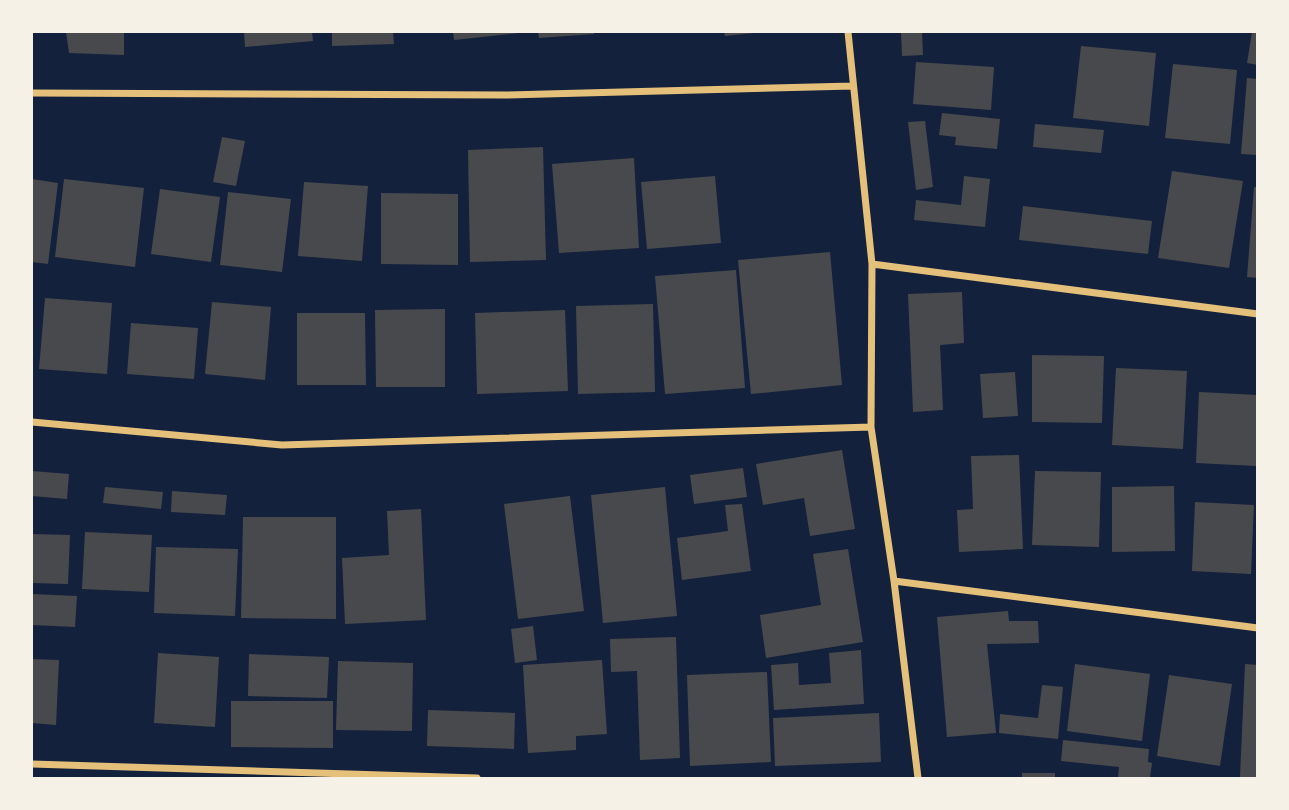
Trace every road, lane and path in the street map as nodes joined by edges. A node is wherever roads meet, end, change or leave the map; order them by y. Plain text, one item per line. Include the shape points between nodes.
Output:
1 (848, 32) edge
2 (853, 86) junction
3 (32, 93) edge
4 (872, 264) junction
5 (1258, 314) edge
6 (32, 422) edge
7 (872, 427) junction
8 (894, 580) junction
9 (1258, 628) edge
10 (32, 764) edge
11 (477, 779) edge
12 (918, 779) edge

1 - 2 street
2 - 3 street via 506,95
2 - 4 street
4 - 5 street
4 - 7 street
6 - 7 street via 282,445
7 - 8 street
8 - 9 street
8 - 12 street
10 - 11 street

